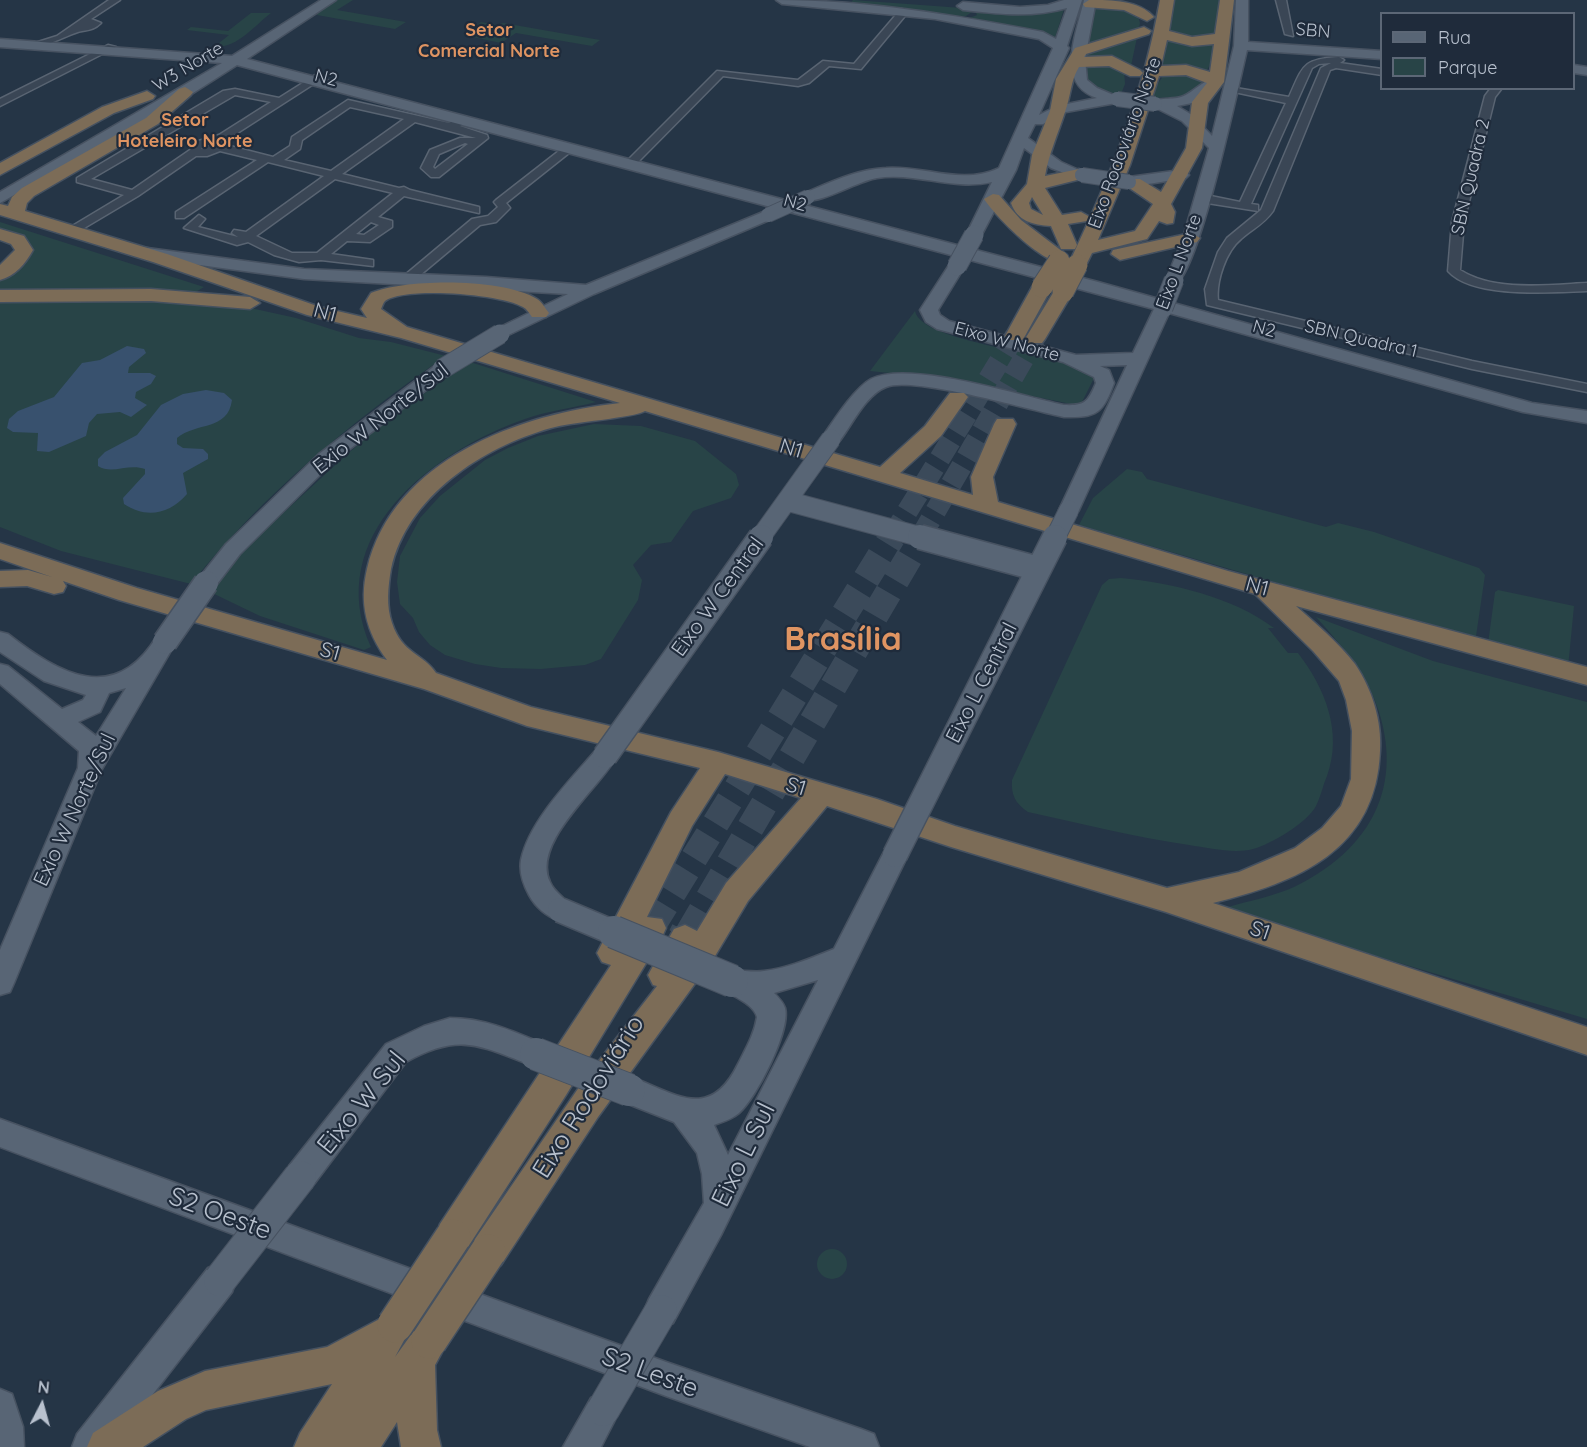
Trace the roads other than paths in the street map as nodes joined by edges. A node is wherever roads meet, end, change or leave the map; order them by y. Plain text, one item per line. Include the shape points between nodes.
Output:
1 (115, 0) edge
2 (125, 0) edge
3 (309, 0) edge
4 (330, 0) edge
5 (782, 0) edge
6 (893, 0) edge
7 (1150, 0) edge
8 (1167, 0) edge
9 (1227, 0) edge
10 (1242, 0) edge
11 (1270, 0) edge
12 (1281, 0) edge
13 (1083, 1) edge
14 (845, 3) edge
15 (904, 11) junction
16 (1272, 11) dead end
17 (961, 13) junction
18 (288, 19) junction
19 (84, 25) junction
20 (1146, 25) junction
21 (1243, 30) junction
22 (1162, 33) junction
23 (1290, 34) junction
24 (1223, 36) junction
25 (0, 41) edge
26 (43, 42) junction
27 (1380, 43) edge
28 (81, 45) junction
29 (1241, 46) junction
30 (107, 48) junction
31 (1062, 48) junction
32 (1380, 55) edge
33 (220, 56) junction
34 (1079, 57) junction
35 (241, 58) junction
36 (1141, 65) junction
37 (1380, 65) edge
38 (1380, 72) edge
39 (307, 76) junction
40 (1301, 83) junction
41 (184, 84) junction
42 (1318, 87) junction
43 (1225, 89) junction
44 (1494, 90) edge
45 (151, 93) joint
46 (1117, 99) junction
47 (280, 101) junction
48 (0, 103) edge
49 (1157, 104) junction
50 (1292, 104) junction
51 (1058, 111) junction
52 (417, 113) junction
53 (461, 121) junction
54 (1198, 127) junction
55 (1281, 127) junction
56 (1301, 131) junction
57 (1025, 132) junction
58 (545, 136) junction
59 (478, 142) dead end
60 (221, 143) junction
61 (568, 149) junction
62 (1216, 151) junction
63 (603, 154) junction
64 (1040, 155) junction
65 (634, 159) junction
66 (271, 160) junction
67 (1263, 168) junction
68 (0, 170) edge
69 (1008, 170) junction
70 (655, 171) junction
71 (1283, 173) junction
72 (1080, 174) junction
73 (336, 175) junction
74 (1181, 175) junction
75 (0, 181) edge
76 (1132, 183) junction
77 (1035, 186) junction
78 (731, 187) junction
79 (404, 190) junction
80 (134, 194) junction
81 (1202, 194) junction
82 (0, 198) edge
83 (993, 199) junction
84 (1162, 202) junction
85 (1245, 202) junction
86 (1267, 211) junction
87 (8, 212) edge
88 (476, 216) junction
89 (1081, 217) junction
90 (369, 218) junction
91 (1100, 218) junction
92 (1058, 221) junction
93 (70, 231) junction
94 (0, 234) edge
95 (1141, 235) junction
96 (248, 236) junction
97 (344, 237) junction
98 (1191, 238) junction
99 (137, 251) junction
100 (274, 252) junction
101 (321, 256) junction
102 (1071, 257) junction
103 (369, 263) dead end
104 (259, 268) junction
105 (0, 274) edge
106 (348, 277) junction
107 (411, 282) junction
108 (1587, 287) edge
109 (588, 290) junction
110 (0, 296) edge
111 (535, 300) junction
112 (314, 311) junction
113 (407, 333) junction
114 (1275, 339) junction
115 (1360, 355) junction
116 (1069, 358) junction
117 (1140, 358) junction
118 (1407, 367) junction
119 (1453, 386) junction
120 (1587, 388) edge
121 (957, 397) dead end
122 (1035, 406) junction
123 (651, 407) junction
124 (1584, 416) edge
125 (1005, 424) dead end
126 (933, 431) junction
127 (831, 439) joint
128 (1099, 445) junction
129 (882, 477) junction
130 (909, 485) junction
131 (787, 501) junction
132 (987, 508) junction
133 (1069, 510) joint
134 (0, 551) edge
135 (1039, 569) junction
136 (0, 579) edge
137 (1262, 588) junction
138 (128, 594) junction
139 (0, 640) edge
140 (150, 663) junction
141 (0, 672) edge
142 (1587, 676) edge
143 (434, 682) junction
144 (95, 688) junction
145 (60, 720) junction
146 (605, 756) joint
147 (718, 762) junction
148 (90, 768) junction
149 (821, 794) junction
150 (895, 855) joint
151 (1167, 900) junction
152 (651, 928) tunnel mouth
153 (685, 938) tunnel mouth
154 (842, 958) junction
155 (0, 983) edge
156 (737, 983) junction
157 (1587, 1041) edge
158 (554, 1084) junction
159 (588, 1105) junction
160 (685, 1112) junction
161 (0, 1134) edge
162 (719, 1206) junction
163 (440, 1295) joint
164 (392, 1329) junction
165 (422, 1351) junction
166 (0, 1406) edge
167 (6, 1447) edge
168 (90, 1447) edge
169 (107, 1447) edge
170 (314, 1447) edge
171 (357, 1447) edge
172 (421, 1447) edge
173 (581, 1447) edge
174 (861, 1447) edge

1 - 19 street
2 - 19 street
3 - 18 main road, W3 Norte
4 - 18 main road, W3 Norte
5 - 14 main road
6 - 17 main road
7 - 20 highway, Eixo Rodoviário Norte
8 - 22 highway, Eixo Rodoviário Norte
9 - 24 highway
10 - 21 main road, Eixo L Norte
11 - 16 street
12 - 23 street
13 - 17 main road via 1035,12
13 - 20 highway via 1133,7
13 - 31 main road, Eixo W Norte
13 - 34 main road
14 - 15 main road
15 - 17 main road
15 - 65 street via 859,67 827,63 798,83 721,73
17 - 31 main road via 1043,36
18 - 33 main road, W3 Norte
18 - 35 main road, W3 Norte
19 - 26 street
19 - 28 street via 74,37
20 - 34 highway, Eixo Rodoviário Norte
20 - 36 highway, Eixo Rodoviário Norte
21 - 23 main road
21 - 29 main road, Eixo L Norte
22 - 24 highway via 1191,42
22 - 36 highway, Eixo Rodoviário Norte
23 - 27 main road
24 - 43 highway
25 - 26 main road, N2
25 - 30 main road, N2
26 - 28 main road, N2
28 - 30 main road, N2
29 - 32 main road, SBN via 1273,45
29 - 43 main road, Eixo L Norte
30 - 33 main road, N2
30 - 48 street
31 - 57 main road, Eixo W Norte
33 - 35 main road, N2
33 - 41 main road, W3 Norte
34 - 36 highway
34 - 46 main road via 1082,85
34 - 51 highway via 1064,79
35 - 39 main road, N2
35 - 41 main road, W3 Norte
36 - 43 highway via 1188,70 1205,75
36 - 89 highway, Eixo Rodoviário Norte
36 - 91 highway, Eixo Rodoviário Norte
37 - 40 street via 1317,61 1308,66
38 - 42 street via 1334,65 1326,68
39 - 47 street
39 - 52 main road, N2
39 - 53 main road, N2
40 - 42 street
40 - 50 street
41 - 82 main road, W3 Norte
41 - 87 highway via 152,121 28,192
42 - 56 street
43 - 49 main road
43 - 50 street
43 - 54 highway via 1200,102
43 - 62 main road, Eixo L Norte
44 - 108 street, SBN Quadra 2 via 1458,222 1454,271 1470,279 1518,288
45 - 68 highway via 108,110
45 - 75 main road, W3 Norte
46 - 49 main road, bridge
46 - 51 main road
47 - 60 street
47 - 80 street via 227,93 81,180
49 - 54 main road
50 - 55 street
51 - 57 main road
51 - 64 highway
52 - 53 street
52 - 53 main road, N2 via 458,116
52 - 66 street via 348,103 296,139 296,147
52 - 73 street
53 - 58 main road, N2
53 - 59 street via 482,136
53 - 61 main road, N2 via 472,120
54 - 62 main road
54 - 74 highway via 1194,148
55 - 56 street
55 - 67 street
56 - 71 street
57 - 64 main road
57 - 69 main road, Eixo W Norte
58 - 61 main road via 566,144
58 - 63 main road, N2
60 - 66 street
60 - 80 street via 202,153 194,152
61 - 63 main road, N2
61 - 88 street via 500,202 504,208 498,215
62 - 81 main road, Eixo L Norte
63 - 65 main road
63 - 70 main road, N2
64 - 72 main road
64 - 77 highway
65 - 70 main road
65 - 78 main road, N2
66 - 73 street
66 - 96 street via 180,215
67 - 71 street
67 - 85 street
69 - 83 main road, Eixo W Norte
69 - 109 main road, Exio W Norte/Sul, bridge via 992,179 966,183 915,173 874,173 856,178
70 - 78 main road, N2
71 - 86 street
72 - 76 main road, bridge
72 - 77 highway
73 - 79 street
73 - 96 street
74 - 76 main road
74 - 84 highway
76 - 84 highway
77 - 92 highway via 1023,196 1023,212 1036,219
78 - 114 main road, N2
78 - 115 main road, N2
79 - 88 street
79 - 90 street
80 - 93 street
81 - 85 street
81 - 98 main road, Eixo L Norte
83 - 102 highway via 1005,217
83 - 116 main road, Eixo W Norte, bridge via 957,266 934,298 929,310 932,318 943,325
84 - 95 highway, Eixo Rodoviário Norte via 1167,211 1166,224 1156,232
85 - 86 street
86 - 120 street, SBN Quadra 1 via 1255,226 1235,237 1226,248 1210,290 1212,302 1442,358
87 - 93 highway, N1
88 - 107 street
89 - 92 highway
89 - 102 highway, Eixo Rodoviário Norte
90 - 97 street
90 - 97 street via 388,224 366,239
91 - 95 highway via 1123,232
91 - 102 highway, Eixo Rodoviário Norte
92 - 102 highway, Eixo Rodoviário Norte
93 - 99 highway, N1
94 - 105 highway via 18,240 24,250
95 - 102 highway, Eixo Rodoviário Norte
96 - 100 street
97 - 101 street
98 - 102 highway
98 - 117 main road, Eixo L Norte, bridge
99 - 104 main road
99 - 112 highway, N1
100 - 101 street via 304,260
100 - 104 street
101 - 103 street
102 - 102 highway, bridge via 1059,298 1024,338 1031,306 1042,287
104 - 106 main road
106 - 107 main road
106 - 107 main road via 324,286 340,290
107 - 111 highway
107 - 113 highway via 378,297 371,309
109 - 111 main road, Exio W Norte/Sul
109 - 111 main road
110 - 112 highway via 205,297
111 - 140 main road, Exio W Norte/Sul, bridge via 500,334 442,369 326,458 233,549
112 - 113 highway, N1
113 - 123 highway, N1
114 - 115 main road via 1286,338
114 - 119 main road, N2
115 - 118 main road, N2
116 - 117 main road
116 - 122 main road, Eixo W Norte via 1097,370 1104,378 1096,403 1083,412
117 - 128 main road, Eixo L Norte
118 - 119 main road
118 - 124 main road, N2
119 - 124 main road, N2 via 1530,408
121 - 126 highway
122 - 127 main road, Eixo W Norte via 950,386 884,380 869,391
122 - 128 main road via 1082,425
123 - 129 highway, N1
123 - 143 highway via 571,416 509,437 461,463 412,504 393,532 378,570 375,607 383,634 400,658
125 - 132 highway via 982,477
126 - 129 highway
126 - 130 highway via 927,458
127 - 131 main road, Eixo W Central, bridge
128 - 133 main road, Eixo L Norte
129 - 130 highway, N1
130 - 132 highway, N1
131 - 135 main road, bridge
131 - 146 main road, Eixo W Central, bridge
132 - 137 highway, N1
133 - 135 main road, Eixo L Central, bridge
134 - 138 highway, S1
135 - 150 main road, Eixo L Central, bridge
136 - 138 highway via 28,578 100,599
137 - 142 highway, N1
137 - 151 highway via 1341,665 1357,694 1365,720 1369,758 1357,807 1322,847 1272,874 1204,894
138 - 143 highway, S1
139 - 144 main road via 38,670
140 - 144 main road via 133,677 113,686
140 - 148 main road, Exio W Norte/Sul
141 - 145 main road
143 - 147 highway, S1 via 527,716
144 - 145 main road via 98,695 92,706
145 - 148 main road via 88,743
146 - 156 main road, Eixo W Sul, bridge via 566,805 535,858 534,875 547,902
147 - 149 highway, S1
147 - 158 highway via 681,820 630,918
148 - 155 main road, Exio W Norte/Sul
149 - 151 highway, S1
149 - 159 highway via 736,892 704,946
150 - 154 main road, Eixo L Sul
151 - 157 highway, S1
152 - 158 highway, Eixo Rodoviário
153 - 159 highway, Eixo Rodoviário
154 - 156 main road via 775,984
154 - 162 main road, Eixo L Sul
156 - 160 main road, Eixo W Sul via 771,1009 766,1039 738,1094 727,1104 706,1114
158 - 164 highway, Eixo Rodoviário, bridge
159 - 165 highway, Eixo Rodoviário, bridge
160 - 162 main road via 711,1146 719,1173
160 - 168 main road, Eixo W Sul, bridge via 485,1033 456,1029 415,1041 396,1053
161 - 163 main road, S2 Oeste
162 - 173 main road, Eixo L Sul, bridge
163 - 174 main road, S2 Leste
164 - 169 highway via 333,1365 205,1391 172,1405
164 - 170 highway, Eixo Rodoviário
165 - 171 highway, Eixo Rodoviário
165 - 172 highway via 416,1408
166 - 167 main road

